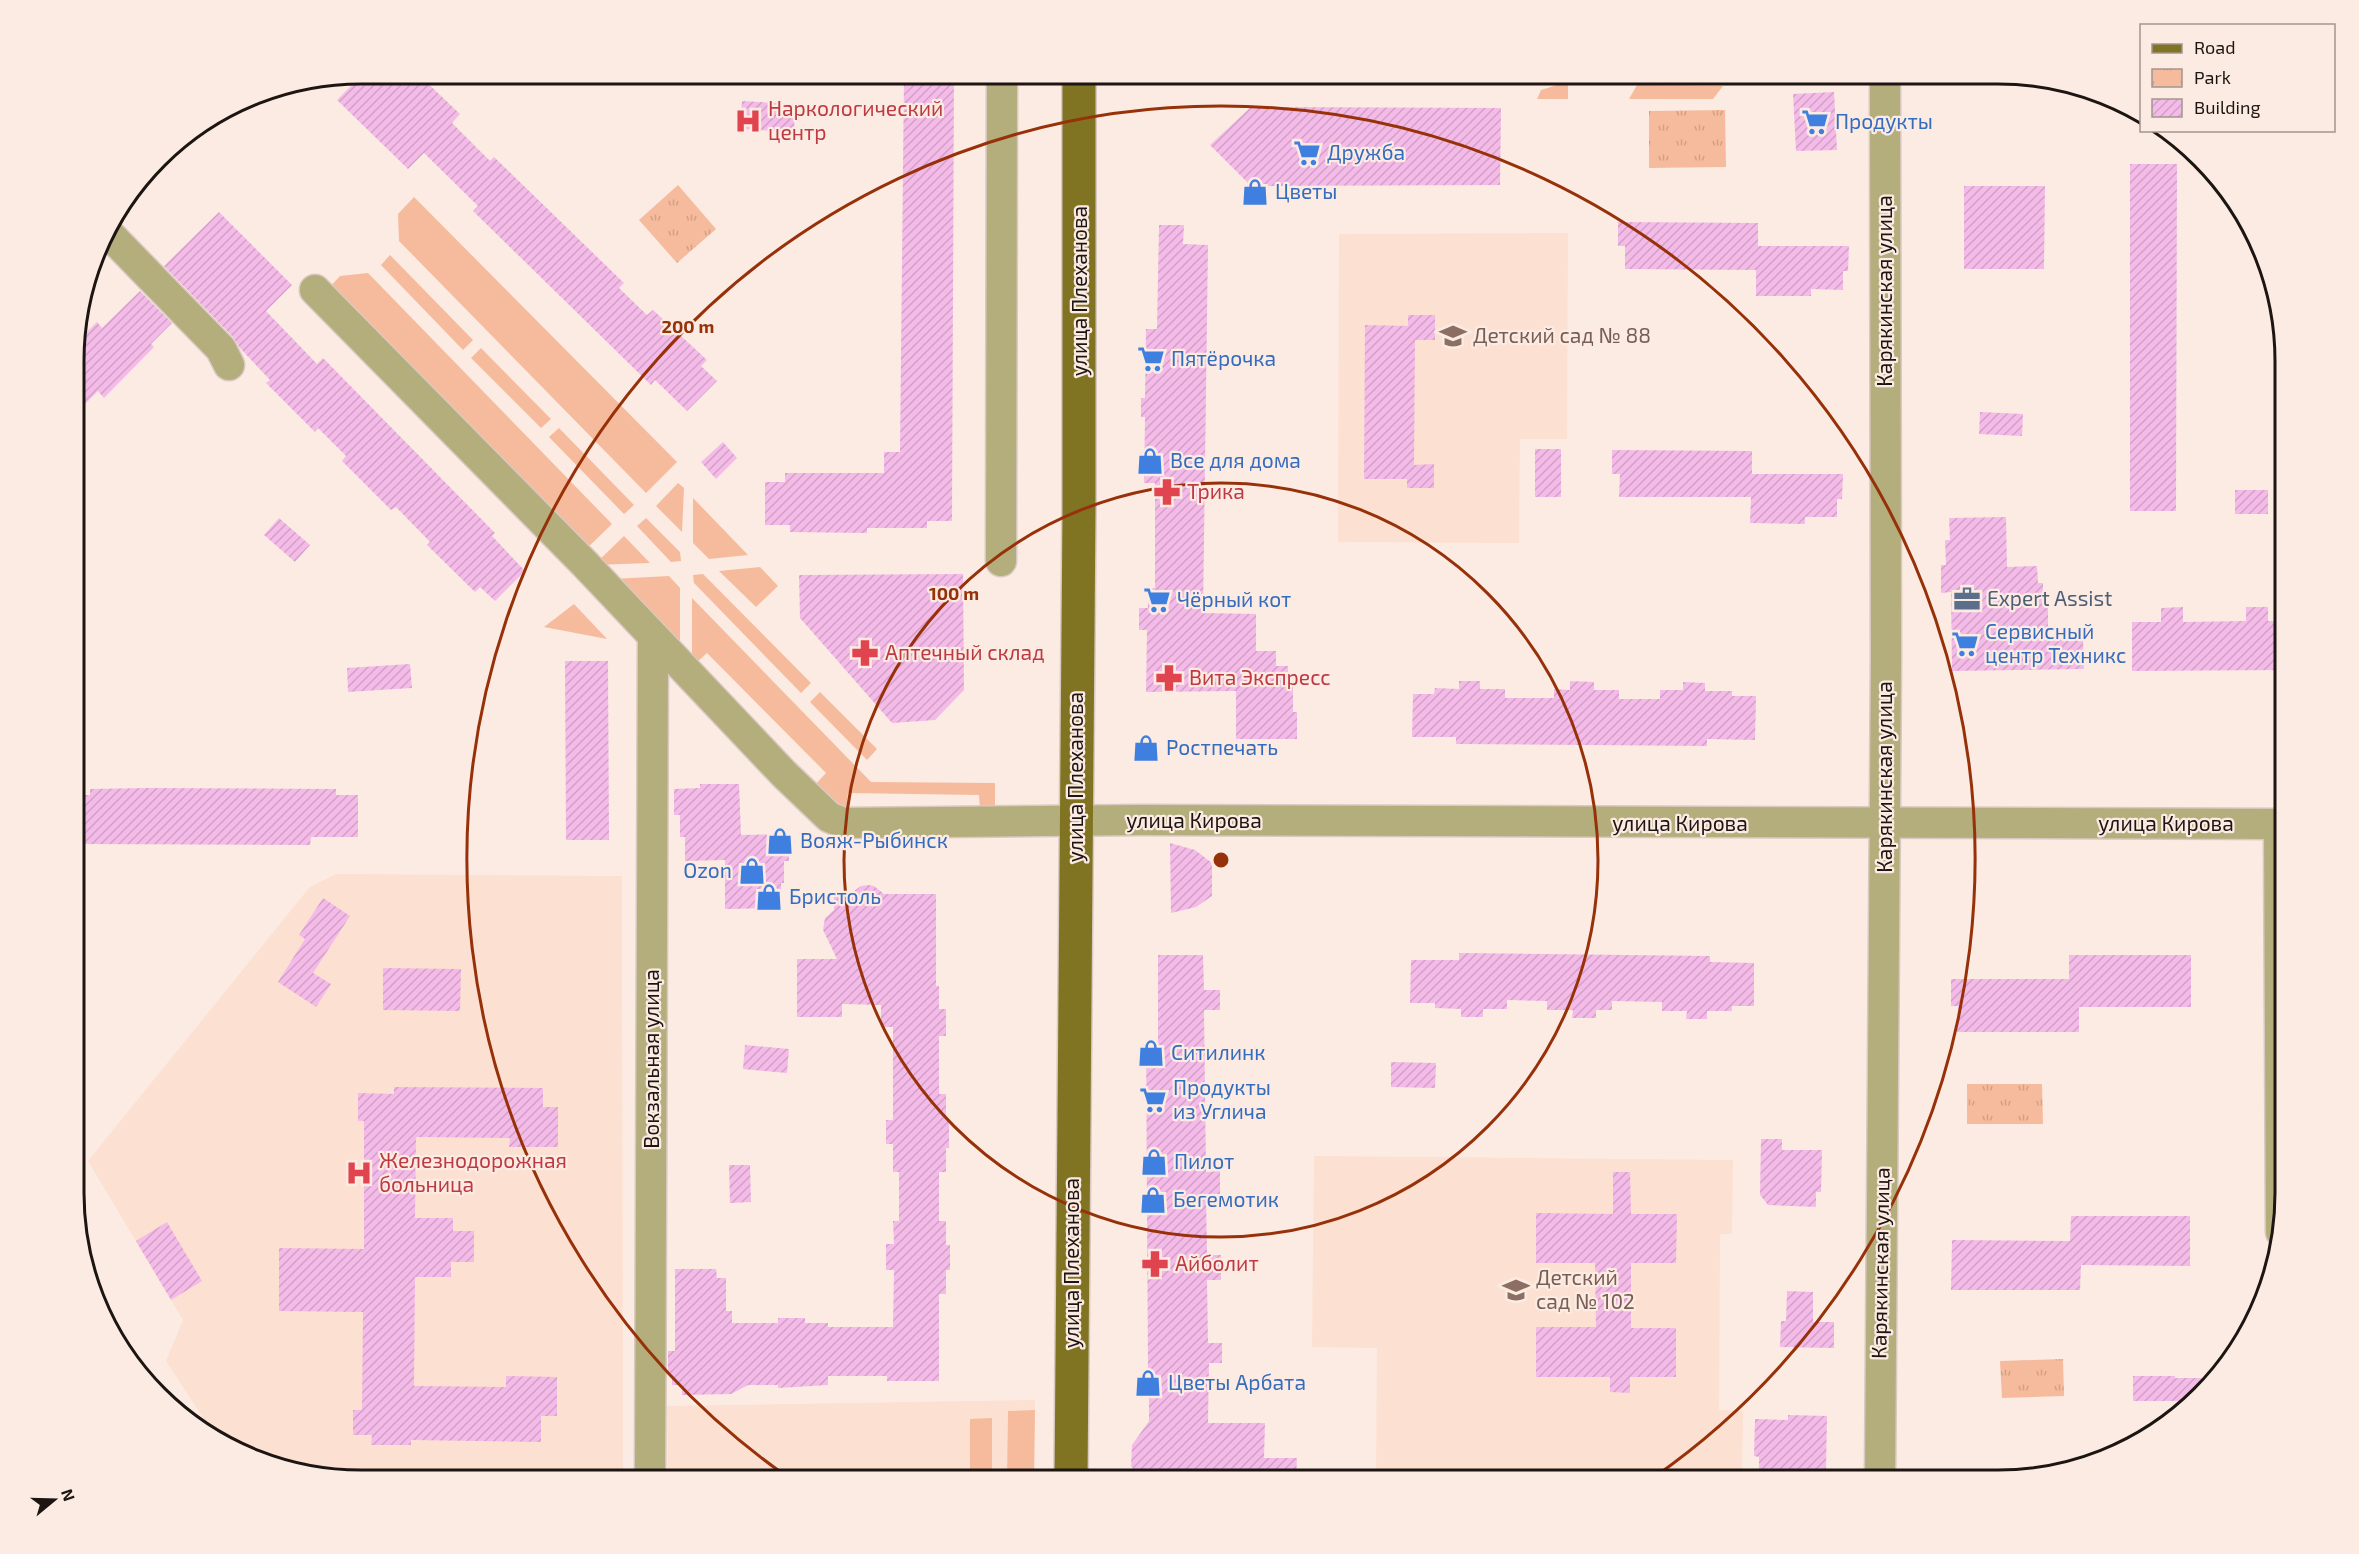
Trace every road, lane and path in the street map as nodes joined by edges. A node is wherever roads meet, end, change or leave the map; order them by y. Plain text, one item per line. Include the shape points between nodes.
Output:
1 (1002, 84) edge
2 (1079, 84) edge
3 (1885, 84) edge
4 (113, 238) edge
5 (315, 290) dead end
6 (229, 365) dead end
7 (1000, 561) dead end
8 (653, 637) junction
9 (1076, 821) junction
10 (1885, 824) junction
11 (2275, 824) edge
12 (650, 1470) edge
13 (1071, 1470) edge
14 (1880, 1470) edge

1 - 7 street
2 - 9 main road, улица Плеханова
3 - 10 street, Карякинская улица
4 - 6 street via 221,349
5 - 8 street, улица Кирова
8 - 9 street, улица Кирова via 816,806 843,824
8 - 12 street, Вокзальная улица
9 - 10 street, улица Кирова
9 - 13 main road, улица Плеханова
10 - 11 street, улица Кирова
10 - 14 street, Карякинская улица

